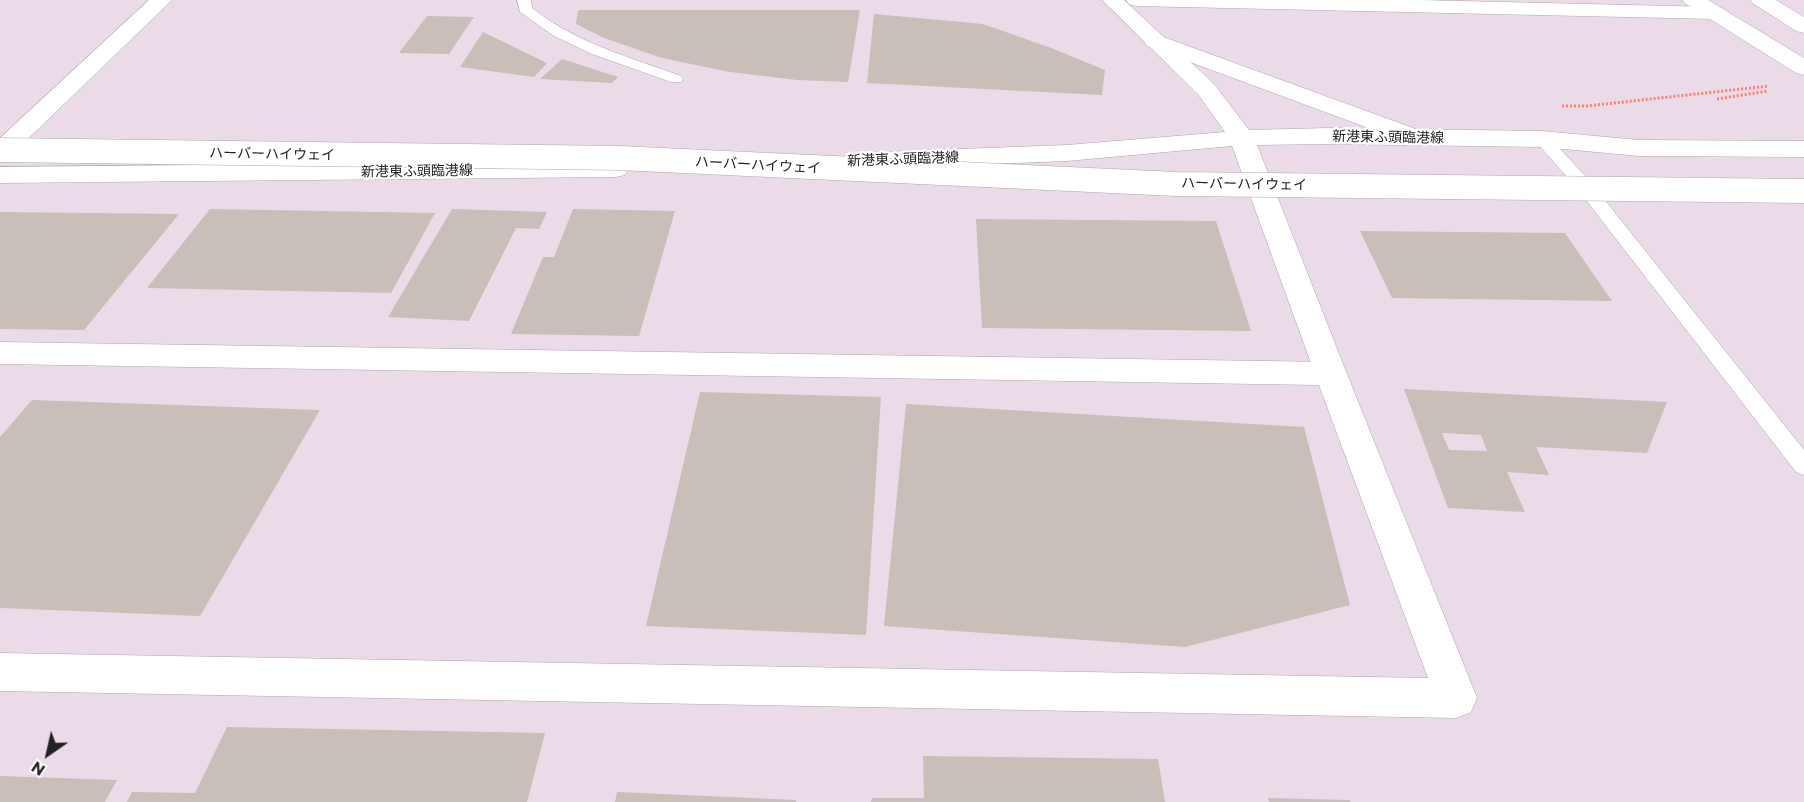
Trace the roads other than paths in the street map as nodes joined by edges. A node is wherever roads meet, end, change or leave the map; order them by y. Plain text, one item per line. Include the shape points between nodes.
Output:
1 (161, 0) edge
2 (524, 0) edge
3 (1112, 0) edge
4 (1136, 0) edge
5 (1693, 0) edge
6 (1761, 0) edge
7 (1714, 13) junction
8 (1804, 26) edge
9 (1155, 41) junction
10 (1804, 68) edge
11 (676, 79) dead end
12 (1415, 137) junction
13 (1242, 138) junction
14 (1542, 138) junction
15 (0, 140) edge
16 (1804, 149) edge
17 (0, 151) edge
18 (0, 176) edge
19 (1804, 178) edge
20 (1804, 191) edge
21 (0, 353) edge
22 (1331, 374) junction
23 (1804, 466) edge
24 (0, 672) edge

1 - 17 street
2 - 11 lane via 525,9 537,20 573,41
3 - 9 street
4 - 7 street
5 - 7 street
6 - 8 street
7 - 10 street
9 - 12 street
9 - 13 street via 1206,89
12 - 13 street, 新港東ふ頭臨港線
12 - 14 street, 新港東ふ頭臨港線
13 - 18 street, 新港東ふ頭臨港線 via 1067,153 606,169
13 - 22 street
14 - 16 street, 新港東ふ頭臨港線 via 1639,148
14 - 23 lane via 1582,183
15 - 19 street, ハーバーハイウェイ via 609,147 1182,171
17 - 20 street, ハーバーハイウェイ, bridge via 619,158 1176,183
21 - 22 street
22 - 24 street via 1456,698

